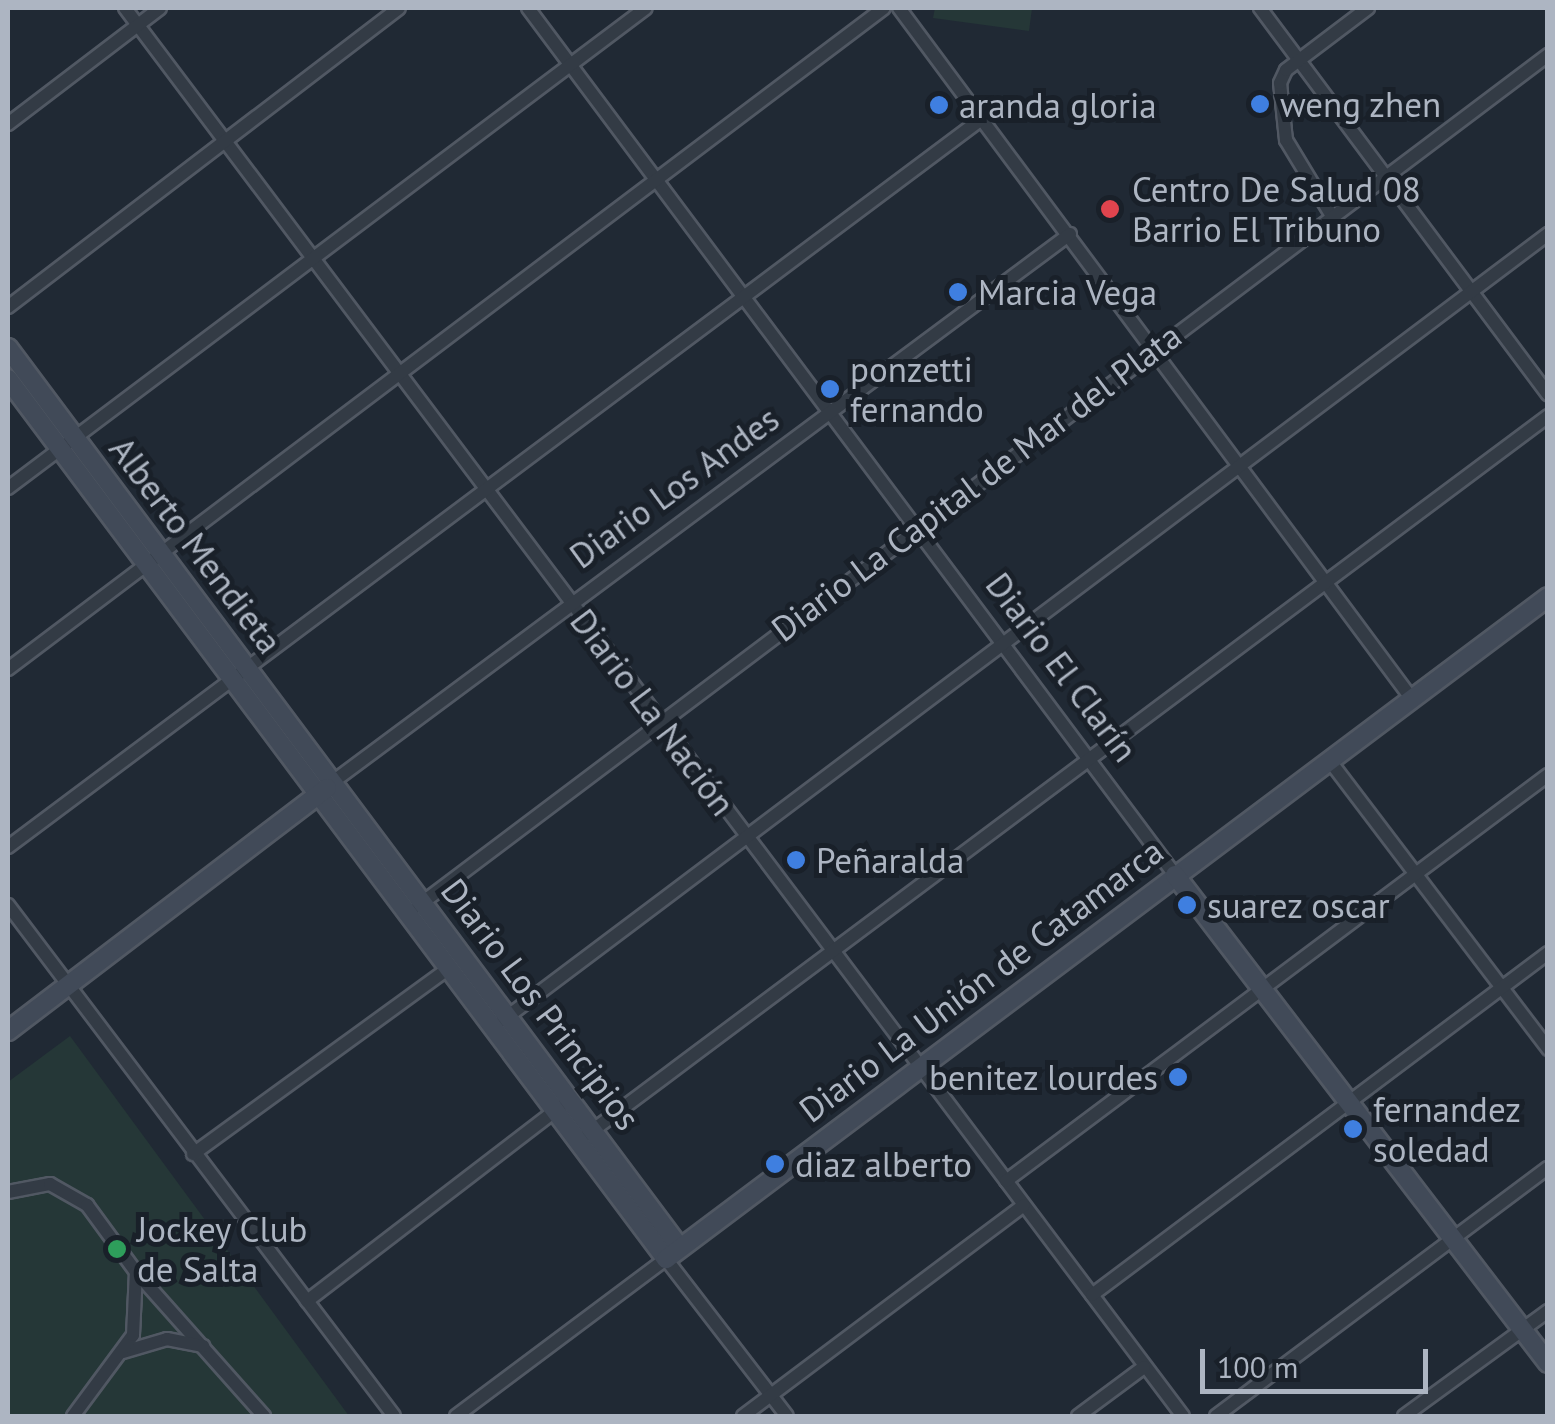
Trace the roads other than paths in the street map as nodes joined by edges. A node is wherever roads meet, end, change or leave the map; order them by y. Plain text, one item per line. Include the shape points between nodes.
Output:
1 (125, 8) edge
2 (160, 8) edge
3 (399, 8) edge
4 (528, 8) edge
5 (646, 8) edge
6 (884, 8) edge
7 (899, 8) edge
8 (1260, 8) edge
9 (1368, 8) edge
10 (137, 24) junction
11 (1548, 55) edge
12 (1300, 60) junction
13 (570, 64) junction
14 (983, 118) junction
15 (8, 124) edge
16 (225, 142) junction
17 (1385, 176) junction
18 (658, 184) junction
19 (1332, 216) junction
20 (1070, 234) junction
21 (1548, 234) edge
22 (312, 257) junction
23 (1471, 291) junction
24 (744, 298) junction
25 (8, 307) edge
26 (8, 348) edge
27 (1154, 350) junction
28 (397, 371) junction
29 (8, 379) edge
30 (1548, 395) edge
31 (828, 413) junction
32 (1548, 416) edge
33 (74, 437) junction
34 (60, 450) junction
35 (1240, 466) junction
36 (8, 488) edge
37 (484, 488) junction
38 (916, 527) junction
39 (161, 552) junction
40 (146, 568) junction
41 (1328, 583) junction
42 (1548, 597) edge
43 (571, 604) junction
44 (1005, 645) junction
45 (8, 669) edge
46 (248, 669) junction
47 (234, 683) junction
48 (1412, 699) junction
49 (658, 719) junction
50 (1090, 758) junction
51 (1329, 760) junction
52 (1548, 775) edge
53 (334, 781) junction
54 (320, 796) junction
55 (746, 835) junction
56 (8, 847) edge
57 (1174, 874) junction
58 (1414, 874) junction
59 (424, 901) junction
60 (8, 905) edge
61 (408, 914) junction
62 (832, 952) junction
63 (1548, 953) edge
64 (449, 968) junction
65 (69, 986) junction
66 (1501, 988) junction
67 (1264, 992) junction
68 (500, 1021) junction
69 (8, 1031) edge
70 (1548, 1050) edge
71 (919, 1068) junction
72 (562, 1105) junction
73 (1350, 1105) junction
74 (586, 1136) junction
75 (194, 1154) junction
76 (1548, 1168) edge
77 (1006, 1181) junction
78 (8, 1192) edge
79 (1024, 1206) junction
80 (1452, 1240) junction
81 (673, 1254) junction
82 (136, 1272) junction
83 (1092, 1294) junction
84 (307, 1301) junction
85 (1548, 1311) edge
86 (1522, 1330) junction
87 (204, 1347) junction
88 (124, 1352) junction
89 (1548, 1363) edge
90 (1144, 1367) junction
91 (771, 1395) junction
92 (73, 1416) edge
93 (264, 1416) edge
94 (394, 1416) edge
95 (456, 1416) edge
96 (743, 1416) edge
97 (788, 1416) edge
98 (1078, 1416) edge
99 (1182, 1416) edge
100 (1216, 1416) edge
101 (1404, 1416) edge

1 - 10 street, Diario La Nación
2 - 10 street
3 - 16 street
4 - 13 street, Diario El Clarín
5 - 13 street
6 - 18 street
7 - 14 street
8 - 12 street
9 - 12 street
10 - 15 street
10 - 16 street, Diario La Nación
11 - 17 street, Diario La Capital de Mar del Plata
12 - 17 street
12 - 19 street via 1280,83 1282,122
13 - 18 street, Diario El Clarín
13 - 22 street
14 - 20 street
14 - 24 street
16 - 22 street, Diario La Nación
16 - 25 street
17 - 19 street, Diario La Capital de Mar del Plata
17 - 23 street
18 - 24 street, Diario El Clarín
18 - 28 street
19 - 27 street, Diario La Capital de Mar del Plata
20 - 27 street
20 - 31 street, Diario Los Andes
21 - 23 street
22 - 28 street, Diario La Nación
22 - 33 street
23 - 30 street
23 - 35 street
24 - 31 street, Diario El Clarín
24 - 37 street
26 - 33 street, Alberto Mendieta
27 - 35 street
27 - 38 street, Diario La Capital de Mar del Plata
28 - 37 street, Diario La Nación
28 - 39 street
29 - 34 street, Alberto Mendieta
31 - 38 street, Diario El Clarín
31 - 43 street, Diario Los Andes
32 - 41 street
33 - 34 street
33 - 39 street, Alberto Mendieta
34 - 36 street
34 - 40 street, Alberto Mendieta
35 - 41 street
35 - 44 street
37 - 43 street, Diario La Nación
37 - 46 street
38 - 44 street, Diario El Clarín
38 - 49 street, Diario La Capital de Mar del Plata
39 - 40 street
39 - 46 street, Alberto Mendieta
40 - 45 street
40 - 47 street, Alberto Mendieta
41 - 48 street
41 - 50 street
42 - 48 street, Diario La Unión de Catamarca
43 - 49 street, Diario La Nación
43 - 53 street, Diario Los Andes
44 - 50 street, Diario El Clarín
44 - 55 street
46 - 47 street
46 - 53 street, Alberto Mendieta
47 - 54 street, Alberto Mendieta
47 - 56 street
48 - 51 street, Diario La Unión de Catamarca
49 - 55 street, Diario La Nación
49 - 59 street, Diario La Capital de Mar del Plata
50 - 57 street, Diario El Clarín
50 - 62 street
51 - 57 street, Diario La Unión de Catamarca
51 - 58 street
52 - 58 street
53 - 54 street, Diario Los Andes
53 - 59 street, Diario Los Principios
54 - 61 street, Diario Los Principios
54 - 65 street, Diario Los Andes
55 - 62 street, Diario La Nación
55 - 68 street
57 - 67 street, Diario El Clarín
57 - 71 street, Diario La Unión de Catamarca
58 - 66 street
58 - 67 street
59 - 61 street, Diario La Capital de Mar del Plata
59 - 68 street, Diario Los Principios
60 - 65 street
61 - 64 street, Diario Los Principios
62 - 71 street, Diario La Nación
62 - 74 street
63 - 66 street
64 - 68 street, Diario Los Principios
64 - 75 street
65 - 69 street, Diario Los Andes
65 - 75 street
66 - 70 street
66 - 73 street
67 - 73 street, Diario El Clarín
67 - 77 street
68 - 72 street, Diario Los Principios
71 - 77 street, Diario La Nación
71 - 81 street, Diario La Unión de Catamarca
72 - 74 street, Diario Los Principios
72 - 84 street
73 - 80 street, Diario El Clarín
73 - 83 street
74 - 81 street, Diario Los Principios
75 - 84 street
76 - 80 street
77 - 79 street, Diario La Nación
78 - 82 street via 34,1183 69,1190
79 - 83 street, Diario La Nación
79 - 91 street
80 - 86 street, Diario El Clarín
80 - 100 street
81 - 91 street, Diario Los Principios
81 - 95 street, Diario La Unión de Catamarca
82 - 87 street
82 - 88 street via 136,1320
83 - 90 street, Diario La Nación
84 - 94 street
85 - 86 street
86 - 89 street, Diario El Clarín
86 - 101 street
87 - 88 street via 167,1339
87 - 93 street
88 - 92 street
90 - 98 street
90 - 99 street, Diario La Nación
91 - 96 street
91 - 97 street, Diario Los Principios

